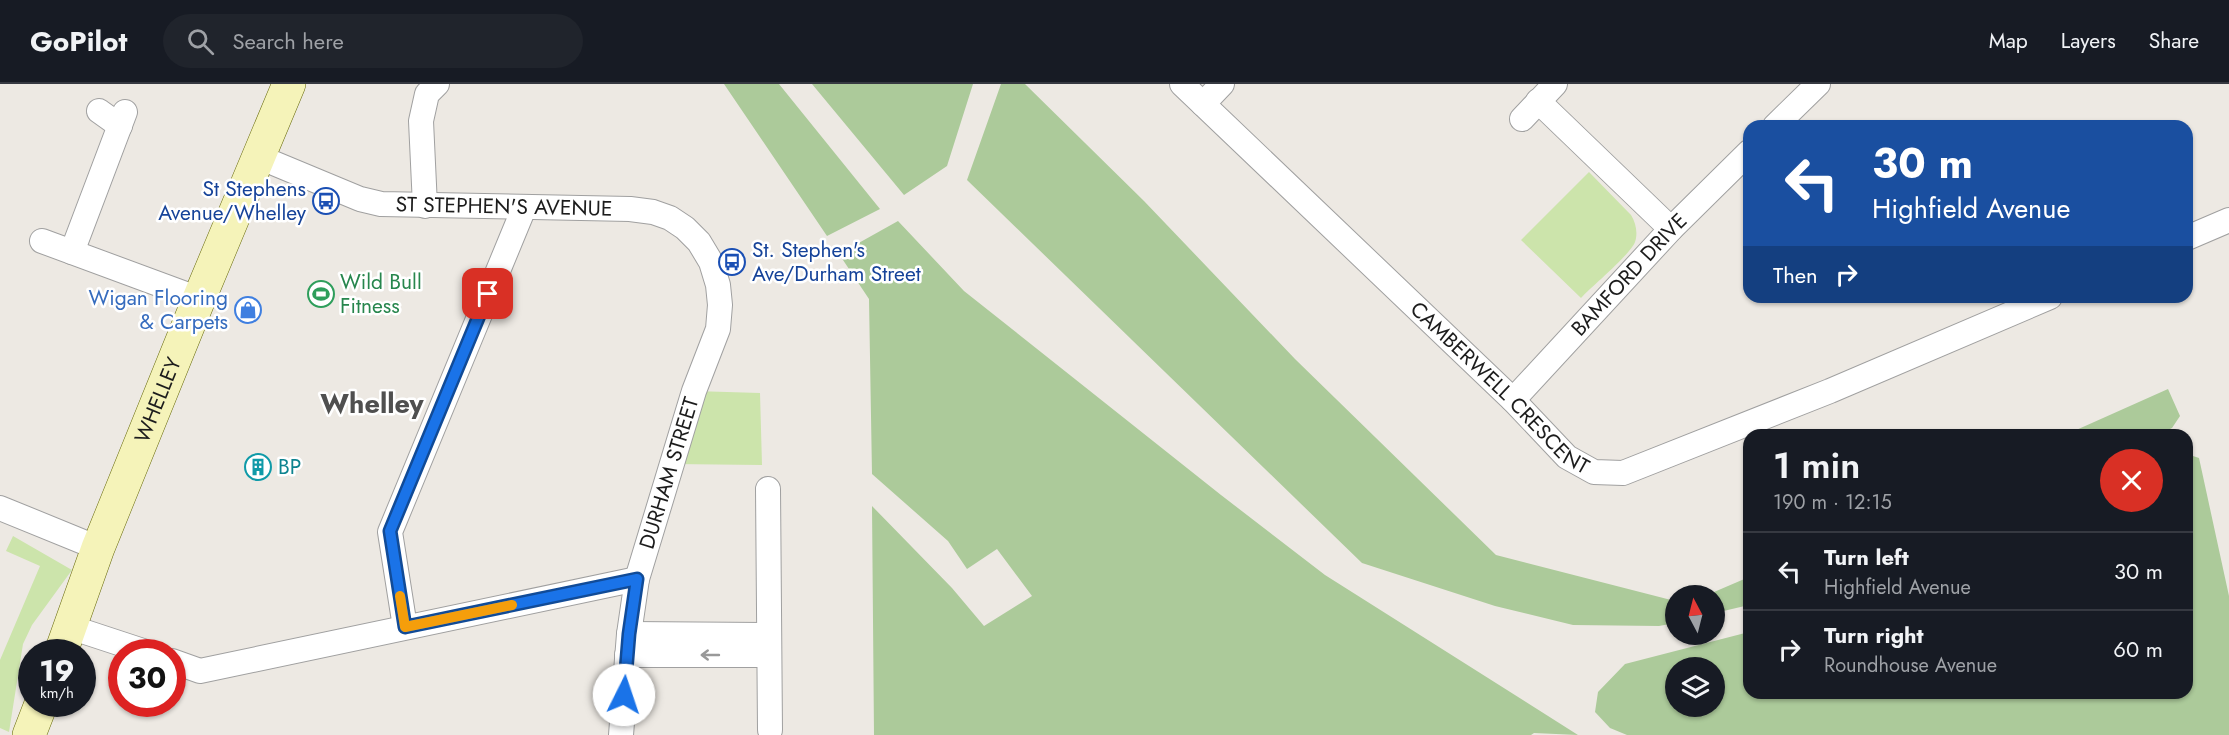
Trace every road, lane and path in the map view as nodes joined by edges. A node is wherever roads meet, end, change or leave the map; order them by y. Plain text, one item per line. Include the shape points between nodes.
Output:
1 (289, 84) edge
2 (437, 84) edge
3 (1182, 84) edge
4 (1222, 84) edge
5 (1818, 84) edge
6 (1546, 93) edge
7 (1203, 104) junction
8 (99, 111) dead end
9 (1521, 119) dead end
10 (1781, 120) edge
11 (259, 157) junction
12 (1743, 158) edge
13 (425, 206) junction
14 (524, 208) junction
15 (2229, 220) edge
16 (1671, 228) junction
17 (2193, 235) edge
18 (42, 241) dead end
19 (72, 252) junction
20 (718, 285) joint
21 (199, 298) junction
22 (2036, 303) edge
23 (1513, 400) junction
24 (768, 489) dead end
25 (0, 508) edge
26 (98, 548) junction
27 (637, 579) junction
28 (405, 627) junction
29 (66, 639) edge
30 (628, 645) junction
31 (768, 645) junction
32 (186, 666) edge
33 (36, 717) edge
34 (770, 730) dead end
35 (29, 735) edge
36 (621, 735) edge

1 - 11 main road, WHELLEY
2 - 13 street via 427,94 421,121
3 - 7 street, CAMBERWELL CRESCENT
4 - 7 street
5 - 10 street
6 - 9 street
6 - 16 street
7 - 23 street, CAMBERWELL CRESCENT
8 - 19 street via 123,119
11 - 13 street, ST STEPHEN'S AVENUE via 360,199
11 - 21 main road, WHELLEY
12 - 16 street, BAMFORD DRIVE
13 - 14 street, ST STEPHEN'S AVENUE
14 - 20 street, ST STEPHEN'S AVENUE via 630,209 670,218 699,242
14 - 28 street via 390,531
15 - 17 street
16 - 23 street, BAMFORD DRIVE
18 - 19 street
19 - 21 street
20 - 27 street, DURHAM STREET via 718,329 694,391
21 - 26 main road, WHELLEY
22 - 23 street, CAMBERWELL CRESCENT via 1623,473 1594,472 1567,457
24 - 31 street
25 - 26 street
26 - 29 main road, WHELLEY
27 - 28 street
27 - 30 street, DURHAM STREET
28 - 32 street via 200,671
30 - 31 street
30 - 36 street, DURHAM STREET
31 - 34 street
33 - 35 main road

